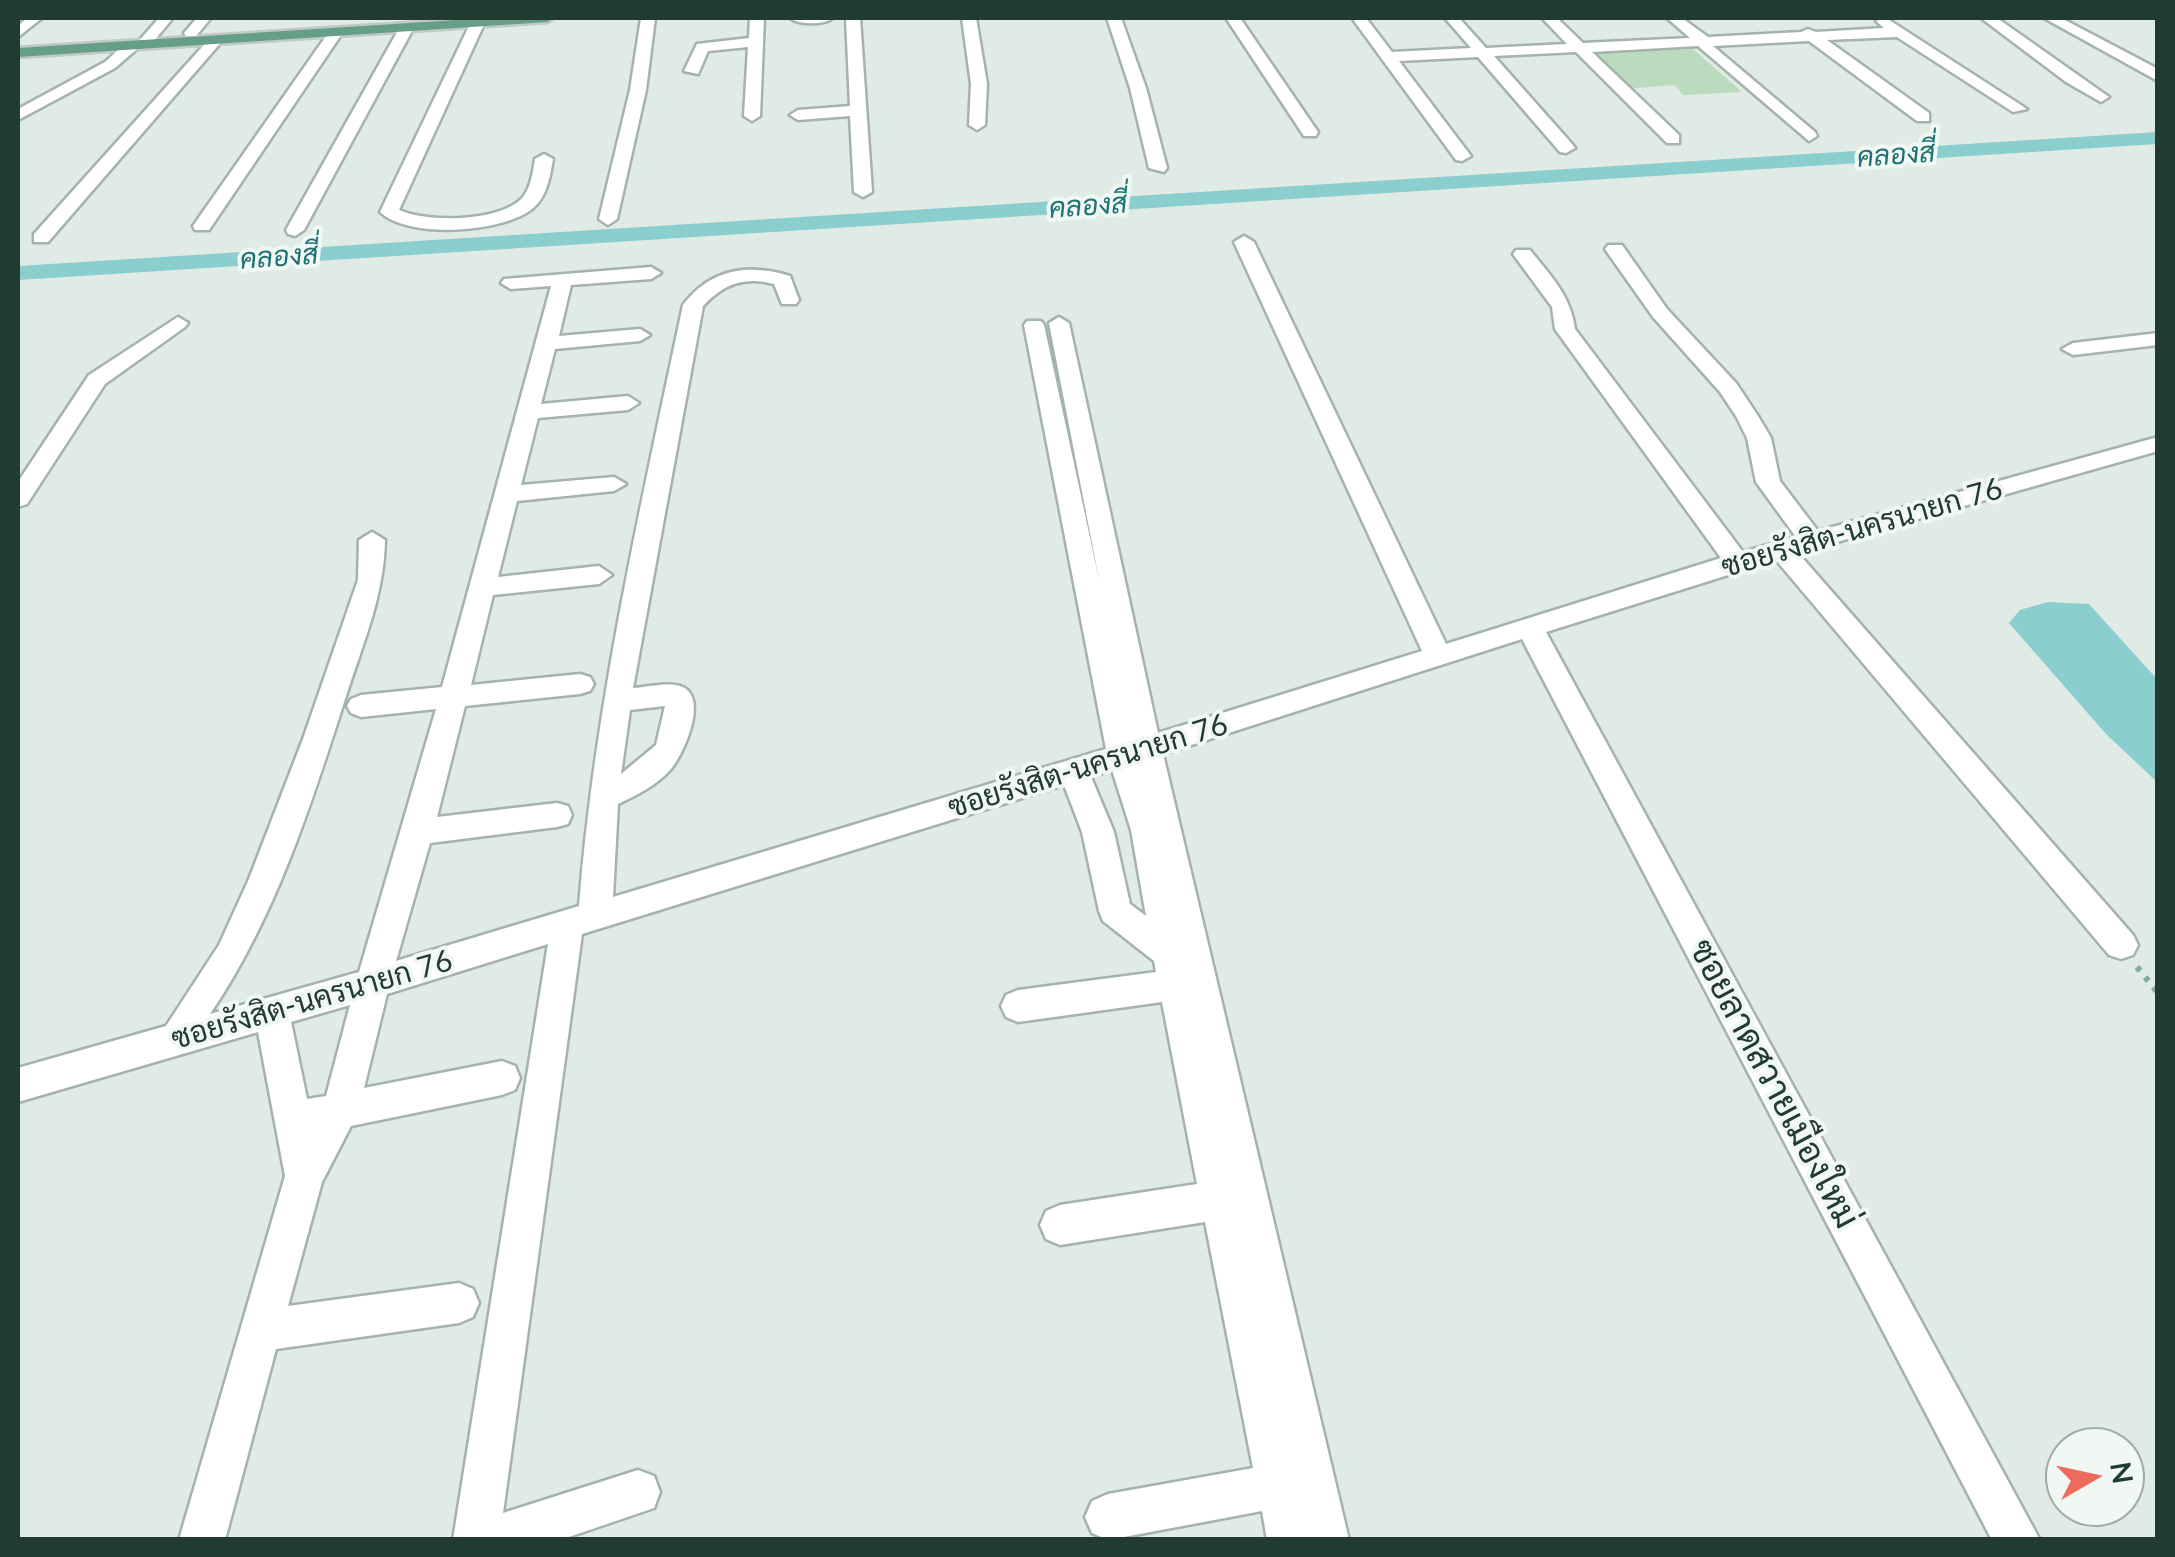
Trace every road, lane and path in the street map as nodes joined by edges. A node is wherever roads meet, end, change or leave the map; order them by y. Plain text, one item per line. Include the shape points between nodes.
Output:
1 (35, 18) edge
2 (166, 18) edge
3 (204, 18) edge
4 (424, 18) edge
5 (547, 18) edge
6 (648, 18) edge
7 (757, 18) edge
8 (798, 18) edge
9 (826, 18) edge
10 (853, 18) edge
11 (969, 18) edge
12 (1114, 18) edge
13 (1234, 18) edge
14 (1359, 18) edge
15 (1452, 18) edge
16 (1550, 18) edge
17 (1654, 18) edge
18 (1674, 18) edge
19 (1787, 18) edge
20 (1878, 18) edge
21 (1988, 18) edge
22 (2052, 18) edge
23 (367, 19) edge
24 (478, 22) junction
25 (407, 27) junction
26 (336, 32) junction
27 (1900, 32) junction
28 (191, 33) junction
29 (18, 34) edge
30 (1812, 36) junction
31 (216, 40) junction
32 (142, 42) junction
33 (756, 42) junction
34 (1688, 43) junction
35 (1705, 46) junction
36 (1580, 47) junction
37 (1484, 52) junction
38 (20, 53) edge
39 (1390, 57) junction
40 (2158, 76) edge
41 (691, 77) dead end
42 (2101, 97) dead end
43 (2019, 109) dead end
44 (858, 110) junction
45 (21, 111) edge
46 (798, 114) dead end
47 (752, 116) dead end
48 (1923, 117) dead end
49 (977, 125) dead end
50 (1310, 132) dead end
51 (1809, 136) dead end
52 (1673, 140) dead end
53 (1566, 148) dead end
54 (1462, 156) dead end
55 (544, 159) dead end
56 (1158, 168) dead end
57 (862, 192) dead end
58 (608, 219) dead end
59 (202, 226) dead end
60 (295, 230) dead end
61 (41, 238) dead end
62 (1244, 242) dead end
63 (1616, 248) dead end
64 (1523, 254) dead end
65 (651, 273) dead end
66 (563, 280) junction
67 (510, 282) dead end
68 (789, 300) dead end
69 (178, 323) dead end
70 (1047, 324) dead end
71 (640, 335) dead end
72 (2158, 339) edge
73 (546, 343) junction
74 (2073, 349) dead end
75 (628, 403) dead end
76 (528, 412) junction
77 (2158, 444) edge
78 (614, 484) dead end
79 (507, 494) junction
80 (18, 499) edge
81 (372, 540) dead end
82 (1814, 544) junction
83 (1784, 552) junction
84 (1737, 562) junction
85 (598, 575) dead end
86 (482, 587) junction
87 (1530, 628) junction
88 (1438, 656) junction
89 (580, 684) dead end
90 (453, 698) junction
91 (620, 700) junction
92 (361, 706) dead end
93 (1134, 752) junction
94 (1074, 771) junction
95 (604, 797) junction
96 (557, 815) dead end
97 (418, 832) junction
98 (581, 920) junction
99 (2121, 945) dead end
100 (1172, 969) junction
101 (372, 983) junction
102 (1018, 1006) dead end
103 (272, 1013) junction
104 (178, 1039) junction
105 (502, 1078) dead end
106 (18, 1086) edge
107 (341, 1108) junction
108 (292, 1120) junction
109 (304, 1176) junction
110 (1219, 1200) junction
111 (1060, 1225) dead end
112 (458, 1303) dead end
113 (260, 1331) junction
114 (1279, 1486) junction
115 (638, 1492) dead end
116 (1108, 1518) dead end
117 (202, 1540) edge
118 (476, 1540) edge
119 (488, 1540) edge
120 (1290, 1540) edge
121 (1326, 1540) edge
122 (2017, 1540) edge

1 - 29 street
2 - 32 street
3 - 28 street
4 - 23 main road
5 - 24 main road
6 - 58 street via 646,83
7 - 33 street
8 - 9 street
10 - 44 street
11 - 49 street via 977,52
12 - 56 street
13 - 50 street
14 - 39 street
15 - 37 street
16 - 36 street
17 - 34 street
18 - 35 street
19 - 30 street
20 - 27 street
21 - 42 street
22 - 40 street
23 - 28 main road
24 - 25 main road
24 - 55 street via 388,212 418,224 511,216 538,188
25 - 26 main road
25 - 60 street
26 - 31 main road
26 - 59 street
27 - 30 street
27 - 43 street
28 - 32 main road
30 - 35 street
30 - 48 street
31 - 32 main road
31 - 61 street
32 - 38 main road
32 - 45 street via 96,74
33 - 41 street via 702,47
33 - 47 street
34 - 35 street
34 - 36 street
35 - 51 street
36 - 37 street
36 - 52 street
37 - 39 street
37 - 53 street
39 - 54 street
44 - 46 street
44 - 57 street
62 - 88 street
63 - 82 street via 1660,313 1747,416 1768,482
64 - 84 street via 1562,307 1565,329
65 - 66 street
66 - 67 street
66 - 73 street
68 - 91 street via 783,280 745,273 718,280 693,304
69 - 80 street via 97,380
70 - 93 street
71 - 73 street
72 - 74 street
73 - 76 street
75 - 76 street
76 - 79 street
77 - 82 street, ซอยรังสิต-นครนายก 76
78 - 79 street
79 - 86 street
81 - 104 street via 371,580 265,878 231,955
82 - 83 street, ซอยรังสิต-นครนายก 76
83 - 84 street, ซอยรังสิต-นครนายก 76
83 - 99 street
84 - 87 street, ซอยรังสิต-นครนายก 76
85 - 86 street
86 - 90 street
87 - 88 street, ซอยรังสิต-นครนายก 76
87 - 122 street, ซอยลาดสวายเมืองใหม่
88 - 93 street, ซอยรังสิต-นครนายก 76
89 - 90 street
90 - 92 street
90 - 97 street
91 - 95 street
91 - 95 street via 676,695 678,727 665,758
93 - 94 street, ซอยรังสิต-นครนายก 76
93 - 100 street
93 - 121 street
94 - 98 street, ซอยรังสิต-นครนายก 76
94 - 100 street via 1098,832 1115,912
95 - 98 street
96 - 97 street
97 - 101 street
98 - 101 street, ซอยรังสิต-นครนายก 76
98 - 118 street via 552,1045
100 - 102 street
100 - 110 street
101 - 103 street, ซอยรังสิต-นครนายก 76
101 - 107 street
103 - 104 street, ซอยรังสิต-นครนายก 76
103 - 108 street
104 - 106 street, ซอยรังสิต-นครนายก 76
105 - 107 street
107 - 108 street
107 - 109 street
108 - 109 street
109 - 113 street
110 - 111 street
110 - 114 street
112 - 113 street
113 - 117 street
114 - 116 street
114 - 120 street
115 - 119 street

